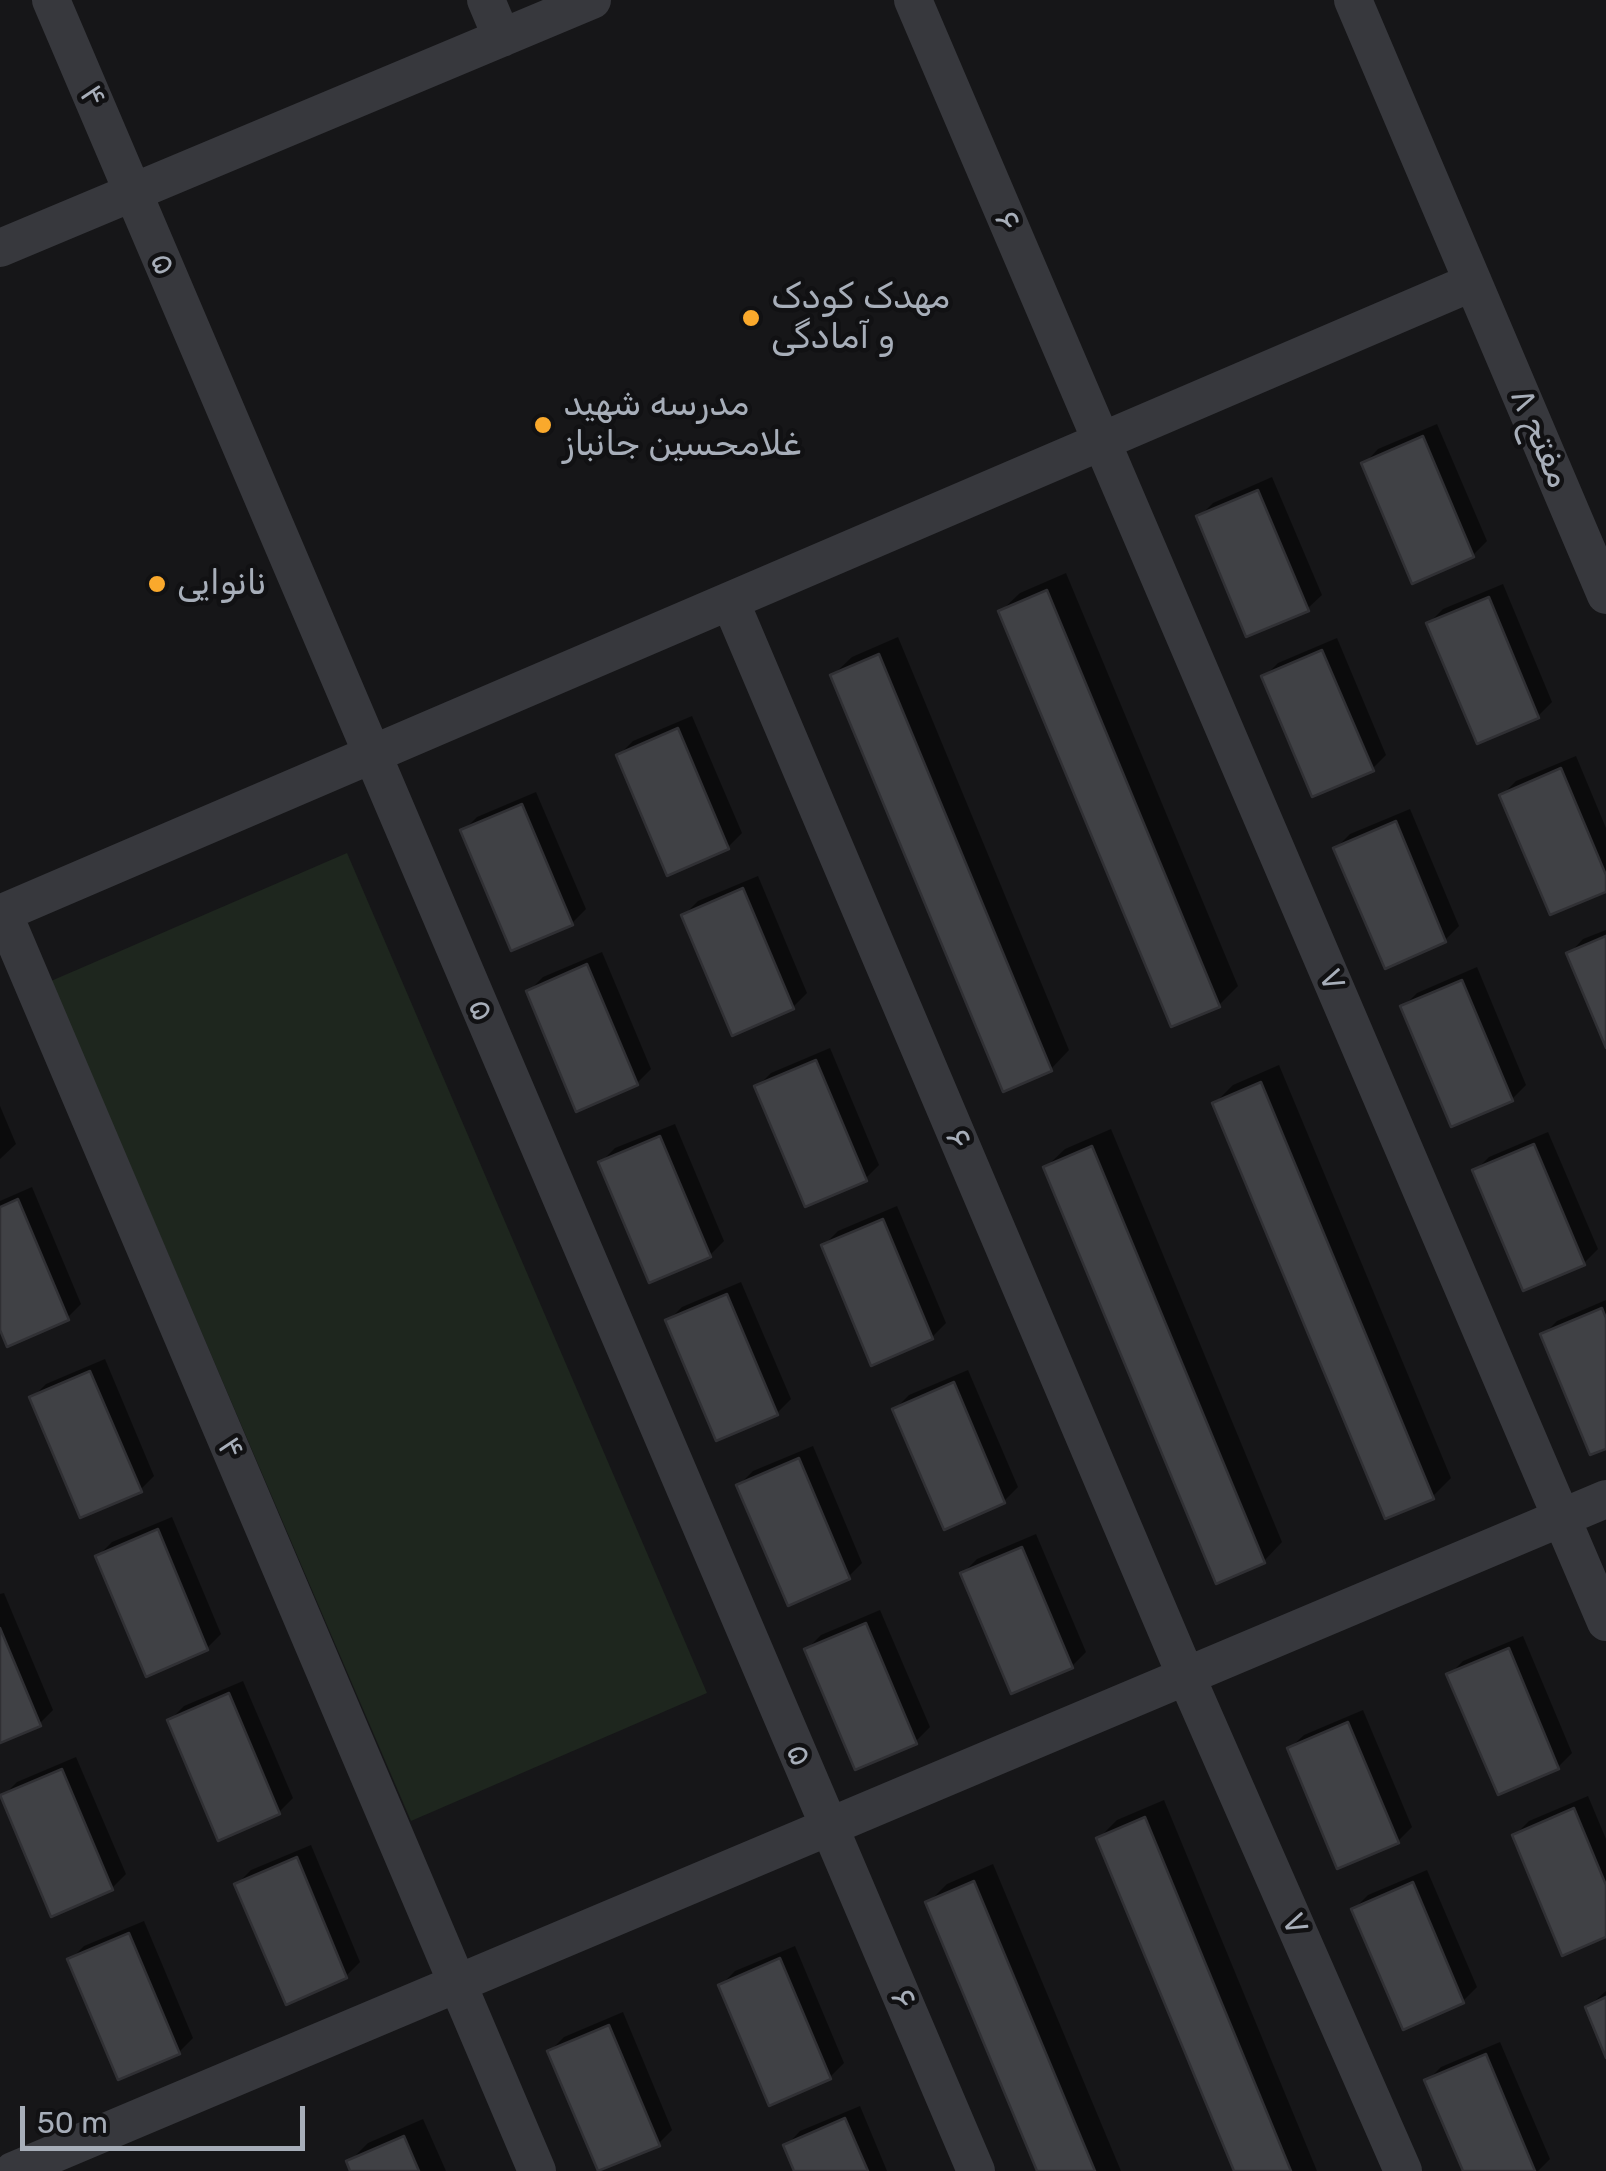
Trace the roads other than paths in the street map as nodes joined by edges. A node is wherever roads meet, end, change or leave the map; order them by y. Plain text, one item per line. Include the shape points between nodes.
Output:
1 (51, 0) edge
2 (486, 0) edge
3 (592, 0) edge
4 (913, 0) edge
5 (1353, 0) edge
6 (502, 38) junction
7 (133, 192) junction
8 (0, 248) edge
9 (1473, 282) junction
10 (1102, 442) junction
11 (1606, 595) edge
12 (730, 602) junction
13 (372, 755) junction
14 (2, 913) edge
15 (1606, 1499) edge
16 (1562, 1518) junction
17 (1606, 1622) edge
18 (1186, 1676) junction
19 (829, 1827) junction
20 (458, 1984) junction
21 (13, 2171) edge
22 (537, 2171) edge
23 (976, 2171) edge
24 (1404, 2171) edge

1 - 7 street, ۴
2 - 6 street
3 - 6 street
4 - 10 street, ۶
5 - 9 street, ۸ مفتح
6 - 7 street
7 - 8 street
7 - 13 street, ۵
9 - 10 street
9 - 11 street, ۸ مفتح
10 - 12 street
10 - 16 street, ۷
12 - 13 street
12 - 18 street, ۶
13 - 14 street
13 - 19 street, ۵
14 - 20 street, ۴
15 - 16 street
16 - 17 street, ۷
16 - 18 street
18 - 19 street
18 - 24 street, ۷
19 - 20 street
19 - 23 street, ۶
20 - 21 street
20 - 22 street

